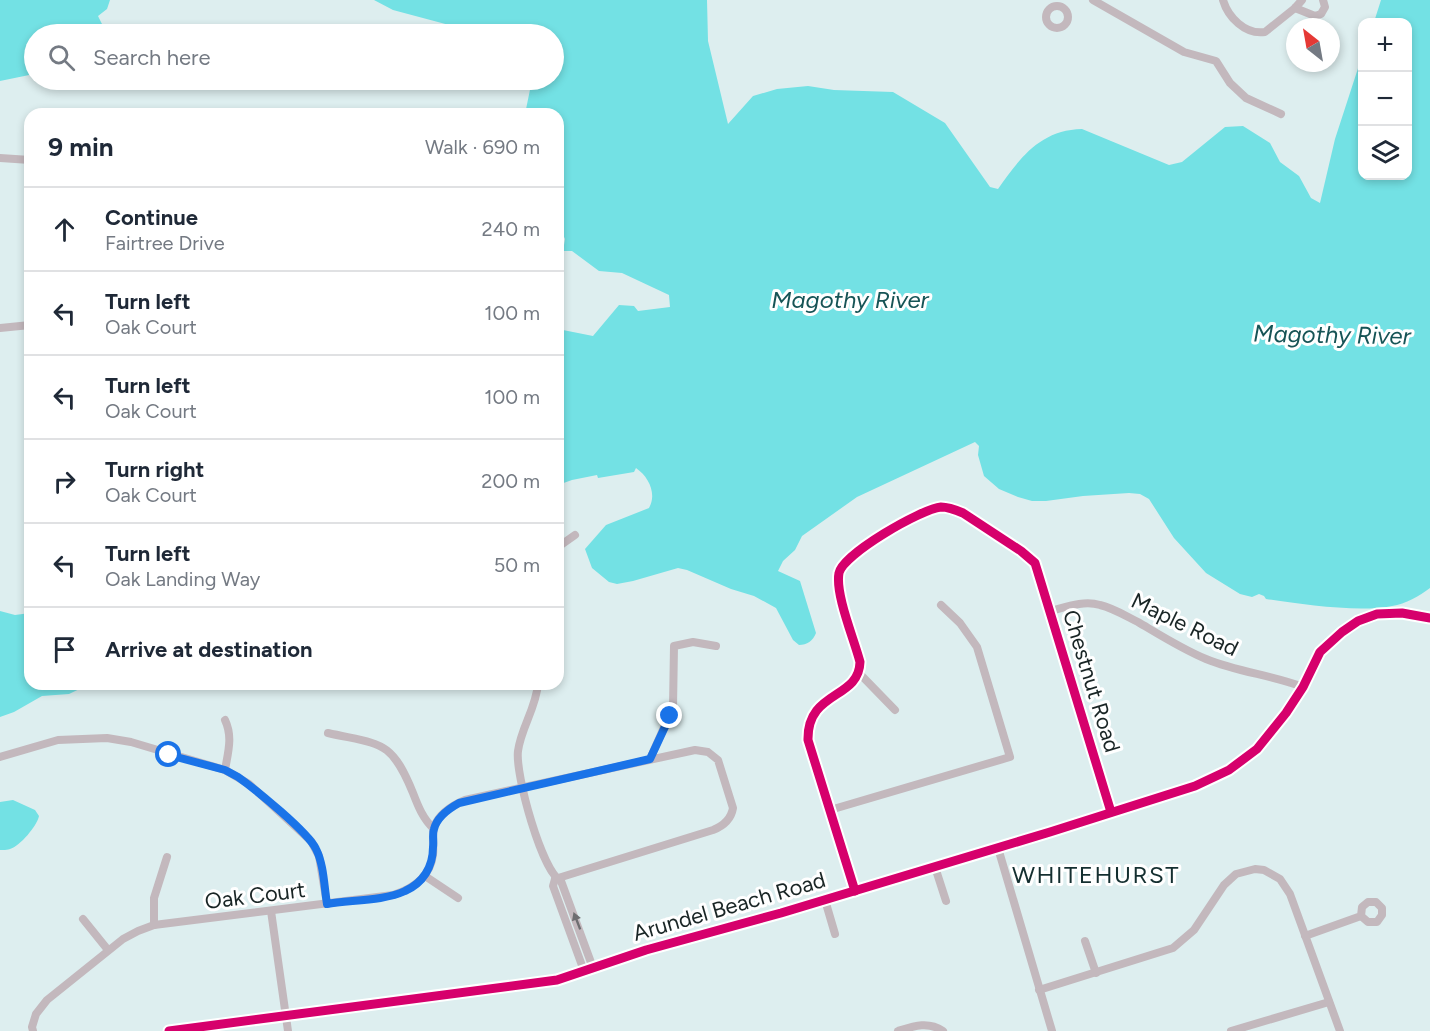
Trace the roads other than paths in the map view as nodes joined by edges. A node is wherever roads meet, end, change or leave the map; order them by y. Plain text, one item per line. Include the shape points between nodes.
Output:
1 (1093, 0) edge
2 (1223, 0) edge
3 (1302, 0) edge
4 (1323, 0) edge
5 (1295, 8) junction
6 (1281, 114) dead end
7 (0, 158) edge
8 (24, 160) edge
9 (24, 326) edge
10 (0, 328) edge
11 (575, 535) dead end
12 (564, 543) edge
13 (941, 605) dead end
14 (1051, 611) junction
15 (1430, 618) edge
16 (716, 646) dead end
17 (859, 673) junction
18 (1303, 687) junction
19 (537, 690) edge
20 (895, 710) dead end
21 (225, 720) dead end
22 (328, 733) dead end
23 (0, 757) edge
24 (650, 759) junction
25 (225, 770) junction
26 (521, 788) junction
27 (830, 810) junction
28 (1111, 812) junction
29 (434, 829) junction
30 (998, 848) junction
31 (167, 857) dead end
32 (935, 867) junction
33 (425, 876) junction
34 (555, 879) junction
35 (855, 891) junction
36 (458, 898) dead end
37 (825, 900) junction
38 (946, 901) dead end
39 (327, 904) junction
40 (270, 911) junction
41 (1361, 916) dead end
42 (83, 919) dead end
43 (154, 925) junction
44 (835, 934) dead end
45 (1305, 936) junction
46 (1085, 941) dead end
47 (108, 950) junction
48 (589, 970) junction
49 (1095, 973) junction
50 (1039, 990) junction
51 (1329, 1002) junction
52 (286, 1015) junction
53 (940, 1029) edge
54 (33, 1031) edge
55 (169, 1031) edge
56 (288, 1031) edge
57 (898, 1031) edge
58 (1052, 1031) edge
59 (1231, 1031) edge
60 (1340, 1031) edge

1 - 6 street via 1177,48 1216,61 1246,98
2 - 5 street via 1235,20 1258,33
3 - 5 street
4 - 5 street via 1325,7 1316,16
7 - 8 street
9 - 10 street
11 - 12 street
13 - 27 street via 977,647 1010,757
14 - 17 street, Chestnut Road via 1034,561 954,509 935,509 903,523 850,557 840,568 839,588 860,662
14 - 18 street, Maple Road via 1077,604 1100,604 1207,659
14 - 28 street, Chestnut Road
15 - 18 street, Arundel Beach Road via 1389,613 1358,621 1320,652
16 - 24 street via 693,642 674,646 673,706
17 - 20 street
17 - 27 street via 818,708 808,726 807,740
18 - 28 street, Arundel Beach Road via 1267,738 1245,760 1195,786
19 - 26 street via 518,751
21 - 25 street via 231,738
22 - 29 street via 375,743 392,753 423,816
23 - 25 street via 58,740 107,738
24 - 26 street
24 - 34 street via 695,750 713,755 732,801 729,819 713,830
25 - 39 street via 249,784 311,841 319,856
26 - 29 street via 456,804 442,815
26 - 34 street
27 - 35 street
28 - 30 street, Arundel Beach Road
29 - 33 street via 433,856
30 - 32 street, Arundel Beach Road
30 - 50 street
31 - 43 street via 154,898
32 - 35 street, Arundel Beach Road
32 - 38 street
33 - 36 street
33 - 39 street, Oak Court via 393,895
34 - 48 street via 553,886
35 - 37 street, Arundel Beach Road
37 - 44 street
37 - 48 street, Arundel Beach Road
39 - 40 street, Oak Court
40 - 43 street, Oak Court
40 - 52 street
41 - 45 street
42 - 47 street
43 - 47 street, Oak Court via 129,934
45 - 49 street via 1285,885 1273,874 1255,869 1236,874 1227,882 1194,930 1176,947
45 - 51 street
46 - 49 street
47 - 54 street, Oak Court via 47,1000 36,1014
48 - 52 street, Arundel Beach Road via 542,982
49 - 50 street
50 - 58 street
51 - 59 street
51 - 60 street
52 - 55 street, Arundel Beach Road
52 - 56 street
53 - 57 street via 924,1025

